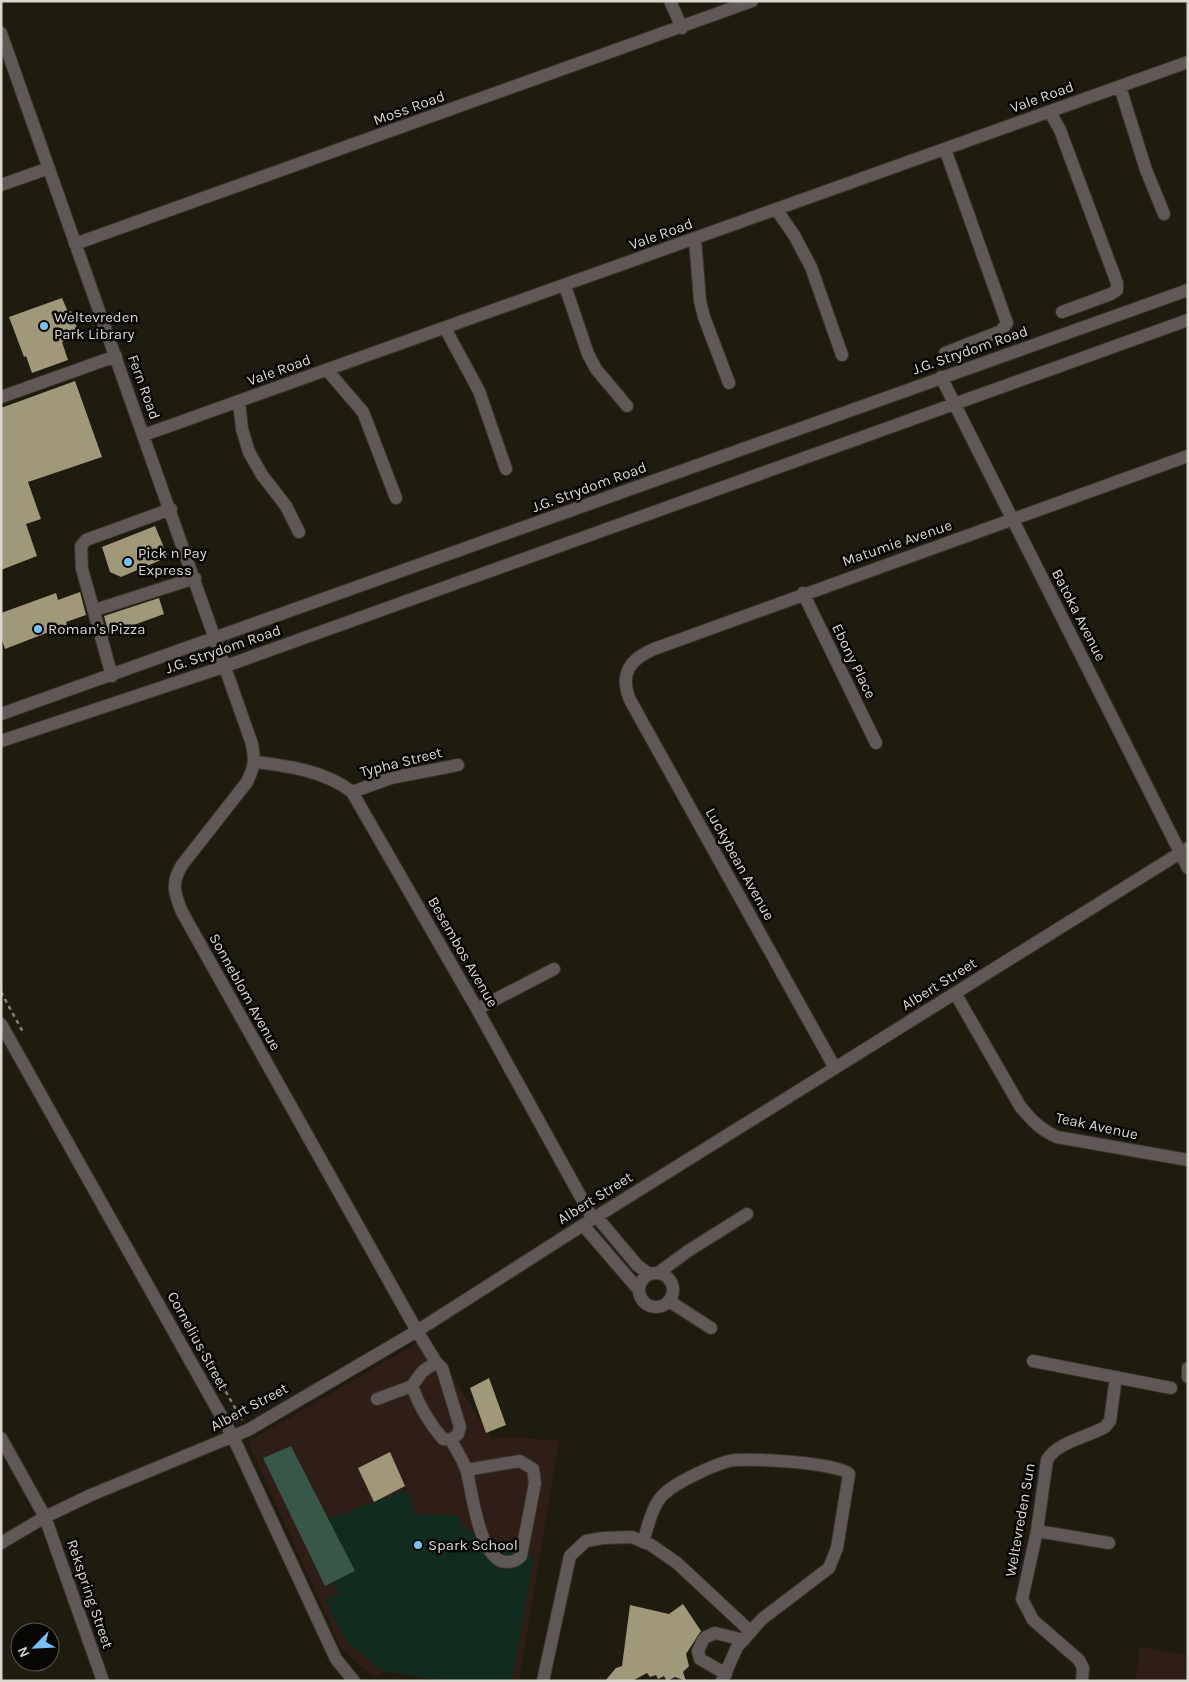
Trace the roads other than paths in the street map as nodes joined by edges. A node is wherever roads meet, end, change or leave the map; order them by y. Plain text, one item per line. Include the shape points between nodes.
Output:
1 (670, 1) edge
2 (752, 1) edge
3 (682, 28) junction
4 (1, 34) edge
5 (6, 59) edge
6 (1188, 62) edge
7 (1120, 87) junction
8 (1050, 112) junction
9 (946, 149) junction
10 (49, 168) junction
11 (1, 185) edge
12 (776, 209) junction
13 (1164, 214) dead end
14 (695, 239) junction
15 (75, 244) junction
16 (564, 286) junction
17 (1188, 290) edge
18 (1062, 312) dead end
19 (1188, 320) edge
20 (445, 328) junction
21 (945, 353) dead end
22 (116, 356) junction
23 (842, 356) dead end
24 (327, 370) junction
25 (941, 377) junction
26 (729, 383) dead end
27 (1, 397) edge
28 (239, 402) junction
29 (953, 403) junction
30 (627, 406) dead end
31 (144, 435) junction
32 (1188, 456) edge
33 (506, 469) dead end
34 (396, 498) dead end
35 (171, 510) junction
36 (1013, 519) junction
37 (299, 532) dead end
38 (195, 578) junction
39 (804, 593) junction
40 (95, 610) junction
41 (216, 637) junction
42 (226, 666) junction
43 (626, 672) joint
44 (112, 676) junction
45 (1, 714) edge
46 (1, 741) edge
47 (876, 743) dead end
48 (256, 762) junction
49 (458, 765) dead end
50 (352, 792) junction
51 (1184, 850) edge
52 (1188, 868) edge
53 (554, 969) dead end
54 (955, 993) junction
55 (477, 1009) junction
56 (1, 1024) edge
57 (835, 1068) junction
58 (1188, 1160) edge
59 (747, 1214) dead end
60 (591, 1220) junction
61 (653, 1274) junction
62 (638, 1289) junction
63 (669, 1301) junction
64 (711, 1328) dead end
65 (417, 1331) junction
66 (1033, 1361) dead end
67 (436, 1362) junction
68 (1188, 1368) edge
69 (1116, 1377) junction
70 (1188, 1377) edge
71 (412, 1386) junction
72 (1171, 1388) dead end
73 (377, 1399) dead end
74 (233, 1437) junction
75 (1, 1438) edge
76 (451, 1440) junction
77 (466, 1470) junction
78 (45, 1517) junction
79 (1037, 1531) junction
80 (643, 1542) junction
81 (1, 1544) edge
82 (1109, 1544) dead end
83 (747, 1636) junction
84 (724, 1677) edge
85 (103, 1681) edge
86 (354, 1681) edge
87 (543, 1681) edge
88 (1082, 1681) edge

1 - 3 street
2 - 3 street, Moss Road
3 - 15 street, Moss Road
4 - 5 street, Fern Road
5 - 10 street, Fern Road
6 - 7 street, Vale Road
7 - 8 street, Vale Road
7 - 13 street via 1146,170
8 - 9 street, Vale Road
8 - 18 street via 1060,130 1117,282 1117,290 1112,294
9 - 12 street, Vale Road
9 - 21 street via 1007,323 1001,331
10 - 11 street
10 - 15 street, Fern Road
12 - 14 street, Vale Road
12 - 23 street via 811,267
14 - 16 street, Vale Road
14 - 26 street via 700,301
15 - 22 street, Fern Road
16 - 20 street, Vale Road
16 - 30 street via 588,354 596,369
17 - 25 street, J.G. Strydom Road
19 - 29 street, J.G. Strydom Road
20 - 24 street, Vale Road
20 - 33 street via 475,383
22 - 27 street
22 - 31 street, Fern Road
24 - 28 street, Vale Road
24 - 34 street via 363,412
25 - 29 street, Batoka Avenue
25 - 41 street, J.G. Strydom Road
28 - 31 street, Vale Road
28 - 37 street via 249,452 286,506
29 - 36 street, Batoka Avenue
29 - 42 street, J.G. Strydom Road
31 - 35 street, Fern Road
32 - 36 street, Matumie Avenue
35 - 38 street, Fern Road
35 - 40 street via 82,543 82,569
36 - 39 street, Matumie Avenue
36 - 51 street, Batoka Avenue
38 - 40 street
38 - 41 street, Fern Road
39 - 43 street, Matumie Avenue via 649,651 631,662
39 - 47 street, Ebony Place
40 - 44 street
41 - 42 street, Fern Road
41 - 44 street, J.G. Strydom Road
42 - 46 street, J.G. Strydom Road
42 - 48 street
43 - 57 street, Luckybean Avenue via 624,681 630,700
44 - 45 street, J.G. Strydom Road
48 - 50 street via 304,771 337,782
48 - 65 street, Sonneblom Avenue via 247,782 182,865 176,876 174,893
49 - 50 street, Typha Street via 391,778
50 - 55 street, Besembos Avenue
51 - 52 street, Batoka Avenue
51 - 54 street, Albert Street
53 - 55 street
54 - 57 street, Albert Street
54 - 58 street, Teak Avenue via 1020,1106 1047,1133
55 - 60 street, Besembos Avenue
56 - 74 street, Cornelius Street
57 - 60 street, Albert Street
59 - 61 street
60 - 61 street via 637,1265
60 - 62 street
60 - 65 street, Albert Street
61 - 62 street via 641,1280
61 - 63 street via 666,1276 672,1284
62 - 63 street via 640,1297 653,1307
63 - 64 street
65 - 67 street, Sonneblom Avenue
65 - 74 street, Albert Street
66 - 69 street
67 - 71 street via 422,1372
67 - 76 street, Sonneblom Avenue via 448,1382 460,1427
68 - 70 street
69 - 72 street
69 - 79 street, Weltevreden Sun via 1110,1421 1105,1427 1051,1453 1047,1460
71 - 73 street
71 - 76 street via 432,1427 443,1439
74 - 78 street, Albert Street
74 - 86 street, Cornelius Street via 327,1642
75 - 78 street, Rekspring Street
76 - 77 street
77 - 77 street via 469,1490 489,1551 500,1561 518,1560 535,1483 533,1469 520,1461
78 - 81 street, Albert Street
78 - 85 street, Rekspring Street
79 - 82 street
79 - 88 street, Weltevreden Sun via 1022,1599 1024,1606 1033,1620 1079,1660 1083,1668
80 - 83 street via 677,1563
80 - 83 street via 664,1494 722,1463 753,1460 815,1465 847,1472 850,1479 837,1548 829,1568 762,1620
80 - 87 street via 632,1537 603,1538 586,1541 573,1551
83 - 84 street
83 - 84 street via 715,1633 705,1639 698,1651 700,1659

